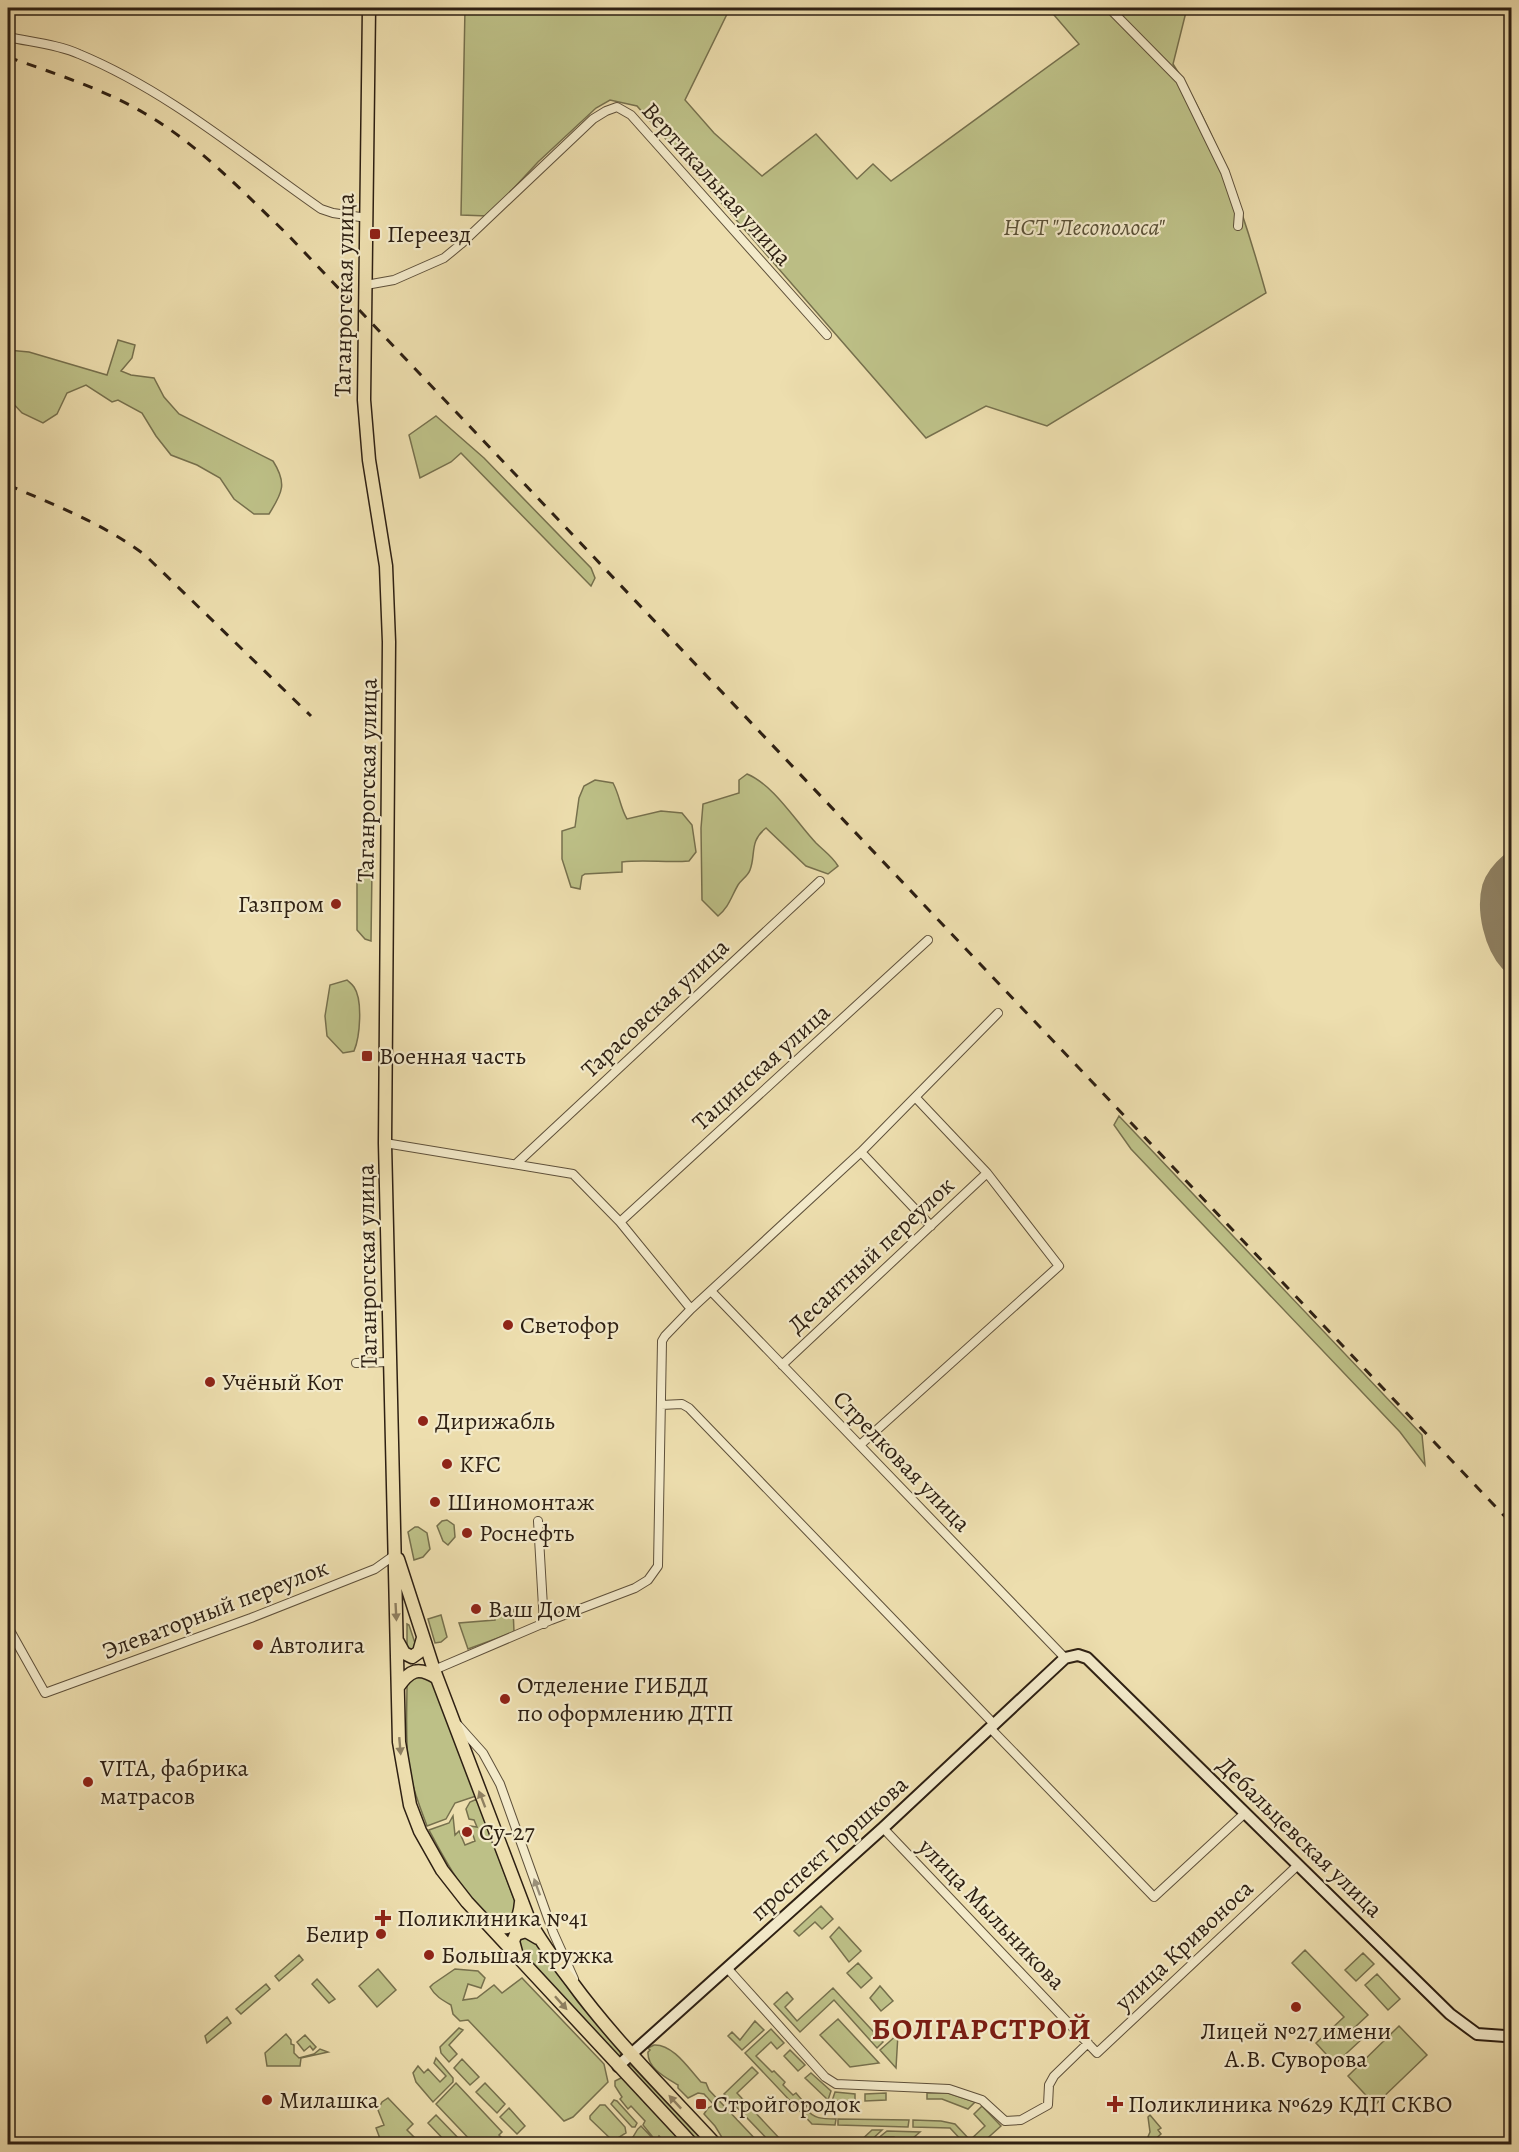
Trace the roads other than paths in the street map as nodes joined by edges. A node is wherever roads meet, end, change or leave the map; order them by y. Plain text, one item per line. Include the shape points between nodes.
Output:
1 (369, 8) edge
2 (1110, 8) edge
3 (8, 37) edge
4 (367, 218) junction
5 (1238, 226) dead end
6 (366, 285) junction
7 (827, 335) dead end
8 (820, 881) dead end
9 (928, 940) dead end
10 (998, 1013) dead end
11 (916, 1098) junction
12 (386, 1143) junction
13 (861, 1152) junction
14 (516, 1164) junction
15 (987, 1173) junction
16 (620, 1222) junction
17 (931, 1226) junction
18 (711, 1291) junction
19 (691, 1309) junction
20 (389, 1362) junction
21 (356, 1363) dead end
22 (782, 1365) junction
23 (661, 1405) junction
24 (860, 1445) junction
25 (538, 1521) dead end
26 (396, 1554) junction
27 (544, 1623) junction
28 (8, 1627) edge
29 (423, 1638) junction
30 (397, 1641) junction
31 (1065, 1658) junction
32 (435, 1674) junction
33 (398, 1687) junction
34 (452, 1718) junction
35 (992, 1726) junction
36 (1245, 1813) junction
37 (883, 1828) junction
38 (1298, 1865) junction
39 (521, 1900) junction
40 (486, 1923) junction
41 (539, 1939) junction
42 (517, 1956) junction
43 (728, 1969) junction
44 (584, 1999) junction
45 (1512, 2034) edge
46 (1088, 2043) junction
47 (1097, 2053) joint
48 (631, 2055) junction
49 (618, 2066) junction
50 (692, 2145) edge
51 (715, 2145) edge

1 - 4 main road, Таганрогская улица
2 - 5 street via 1180,80 1225,172 1239,213
3 - 4 street via 77,52 131,79 183,109 321,209
4 - 6 main road, Таганрогская улица
6 - 7 street, Вертикальная улица via 394,280 444,258 593,119 617,107 631,115
6 - 12 main road, Таганрогская улица via 364,410 386,566 389,642
8 - 14 street, Тарасовская улица
9 - 16 street, Тацинская улица
10 - 11 street
11 - 13 street
11 - 15 street
12 - 14 street
12 - 20 main road, Таганрогская улица
13 - 17 street
13 - 18 street
14 - 16 street via 573,1174
15 - 17 street, Десантный переулок
15 - 24 street via 1059,1266
16 - 19 street
17 - 22 street, Десантный переулок
18 - 19 street
18 - 22 street, Стрелковая улица
19 - 23 street via 662,1341
20 - 21 street
20 - 26 main road, Таганрогская улица
22 - 24 street, Стрелковая улица
23 - 27 street via 658,1566 648,1580 635,1588
23 - 35 street via 682,1404 689,1408
24 - 31 street, Стрелковая улица
25 - 27 street
26 - 28 street, Элеваторный переулок via 365,1573 45,1693
26 - 29 main road, Таганрогская улица
26 -> 30 main road, Таганрогская улица
27 - 32 street
29 - 30 main road via 419,1652 412,1657 404,1653
29 - 32 main road, Таганрогская улица
30 - 33 main road, Таганрогская улица
31 - 35 street, проспект Горшкова
31 - 36 street, Дебальцевская улица via 1087,1658
32 - 33 main road via 410,1673
32 - 34 main road, Таганрогская улица
33 -> 40 main road, Таганрогская улица via 399,1742 410,1805 442,1870
39 -> 34 main road, Таганрогская улица
44 -> 34 street via 553,1932 500,1784 483,1753
35 - 36 street via 1154,1897
35 - 37 street, проспект Горшкова
36 - 38 street, Дебальцевская улица
37 - 43 street, проспект Горшкова
37 - 46 street, улица Мыльникова
38 - 45 street, Дебальцевская улица via 1450,2014 1477,2034
38 - 47 street, улица Кривоноса
39 - 40 main road via 519,1918 512,1925 499,1928
39 - 41 main road, Таганрогская улица
40 - 42 main road, Таганрогская улица
41 - 42 main road via 526,1931 516,1934 513,1946
41 - 44 main road, Таганрогская улица
42 -> 49 main road, Таганрогская улица
43 - 46 street via 825,2077 836,2084 949,2089 982,2100 1005,2121 1021,2120 1048,2105 1049,2085 1054,2076
43 - 48 street, проспект Горшкова
44 - 48 main road, Таганрогская улица
46 - 47 street, улица Мыльникова
48 - 49 street, проспект Горшкова
51 -> 48 main road, Таганрогская улица
49 - 50 main road, Таганрогская улица

